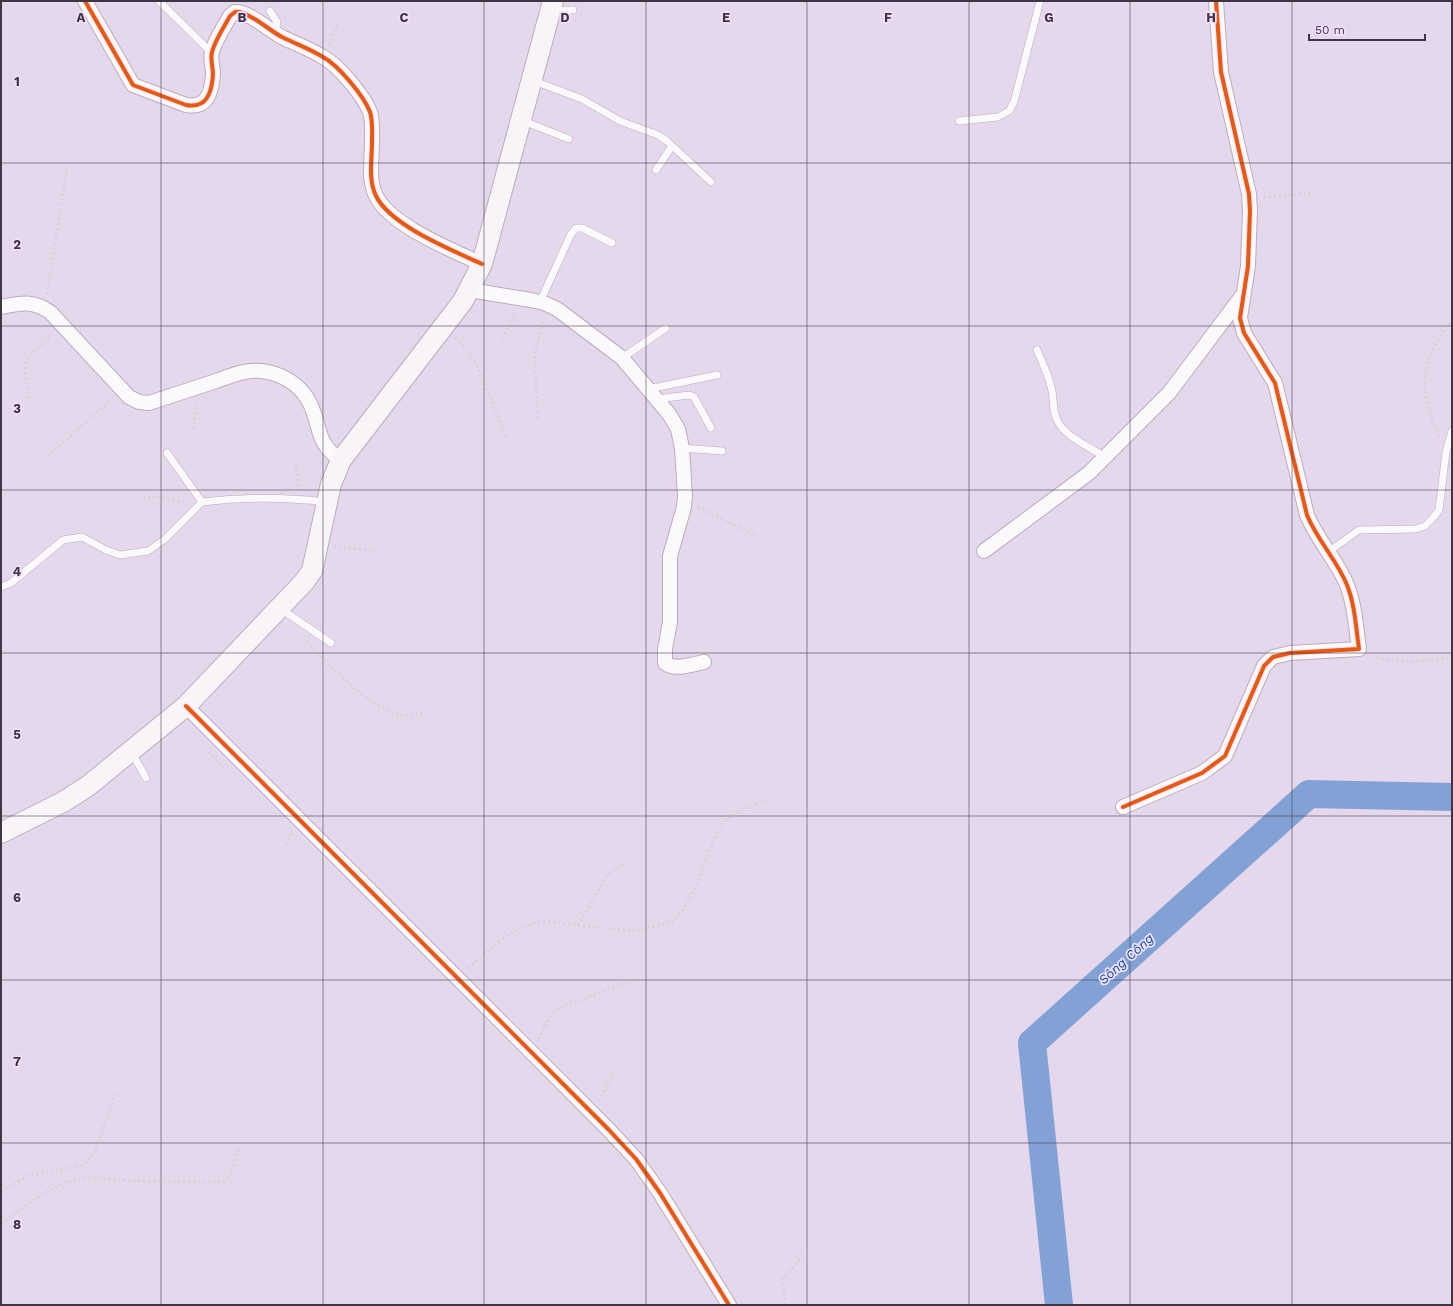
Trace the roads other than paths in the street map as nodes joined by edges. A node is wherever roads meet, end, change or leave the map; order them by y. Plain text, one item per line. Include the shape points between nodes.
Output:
1 (85, 1) edge
2 (159, 1) edge
3 (1040, 1) edge
4 (1216, 1) edge
5 (552, 6) edge
6 (573, 10) dead end
7 (270, 11) dead end
8 (275, 33) junction
9 (212, 53) junction
10 (532, 80) junction
11 (521, 120) junction
12 (958, 120) dead end
13 (569, 139) dead end
14 (672, 146) junction
15 (656, 170) dead end
16 (711, 182) dead end
17 (612, 243) dead end
18 (482, 264) junction
19 (469, 290) junction
20 (1242, 296) junction
21 (544, 303) junction
22 (1, 307) edge
23 (666, 328) dead end
24 (1038, 350) dead end
25 (622, 358) junction
26 (716, 375) dead end
27 (652, 394) junction
28 (711, 428) dead end
29 (1452, 431) edge
30 (682, 448) junction
31 (722, 451) dead end
32 (167, 453) dead end
33 (1105, 457) junction
34 (341, 460) junction
35 (327, 502) junction
36 (200, 505) junction
37 (984, 551) dead end
38 (1328, 552) junction
39 (1, 588) edge
40 (279, 608) junction
41 (332, 643) dead end
42 (704, 662) dead end
43 (186, 706) junction
44 (131, 751) junction
45 (146, 778) dead end
46 (1123, 807) dead end
47 (1, 833) edge
48 (729, 1305) edge

1 - 9 street via 130,80 139,87 194,107 202,103 211,91
2 - 9 lane
3 - 12 lane via 1014,102 1009,111 998,117
4 - 20 street via 1221,72 1249,198 1248,266
5 - 6 lane
5 - 10 main road
7 - 8 lane via 277,22
8 - 9 street via 243,12 235,12 230,16
8 - 18 street via 334,64 363,99 370,112 372,124 372,182 376,196 388,212 412,229
10 - 11 main road
10 - 14 lane via 582,99 620,121 658,135
11 - 13 lane
11 - 18 main road
14 - 15 lane
14 - 16 lane
17 - 21 lane via 582,228 576,228 571,234
18 - 19 main road
19 - 21 street
19 - 34 main road
20 - 33 street via 1169,393
20 - 38 street via 1240,318 1244,332 1275,383 1307,515
21 - 25 street via 557,309
22 - 34 street via 23,303 44,308 129,397 139,402 149,403 242,373 260,371 279,375 294,383 307,398 323,444 330,453
23 - 25 lane
24 - 33 lane via 1051,386 1053,404 1061,427
25 - 27 street
26 - 27 lane
27 - 28 lane via 694,397
27 - 30 street via 678,430
29 - 38 lane via 1446,452 1439,510 1425,526 1415,529 1359,530
30 - 31 lane
30 - 42 street via 685,501 670,556 670,622 664,657 665,663 676,667
32 - 36 lane
33 - 37 street via 1089,472
34 - 35 main road
35 - 36 lane via 301,499 228,499
35 - 40 main road via 312,571
36 - 39 lane via 165,539 148,551 120,555 82,537 72,537 63,540 11,583
38 - 46 street via 1341,572 1351,597 1359,649 1290,653 1273,657 1264,666 1224,756 1202,773
40 - 41 lane
40 - 43 main road
43 - 44 main road
43 - 48 street via 636,1159
44 - 45 lane
44 - 47 main road via 88,786 63,802

